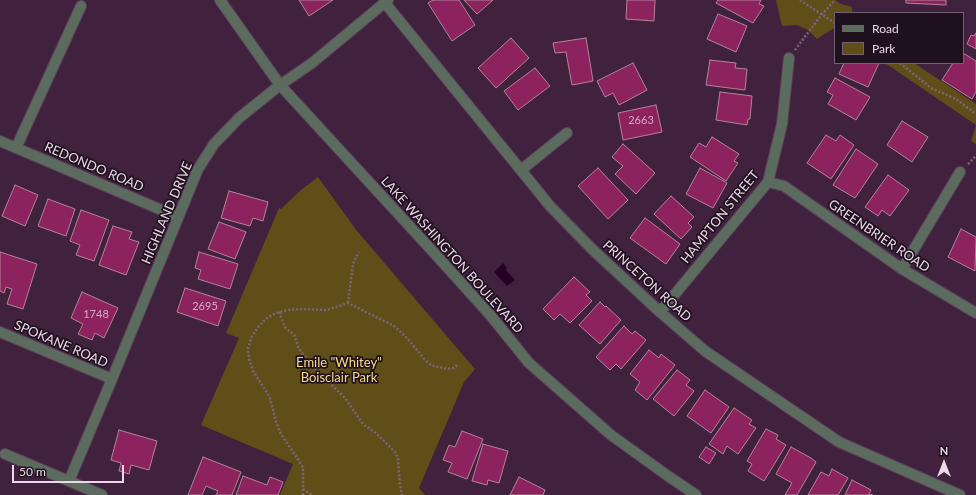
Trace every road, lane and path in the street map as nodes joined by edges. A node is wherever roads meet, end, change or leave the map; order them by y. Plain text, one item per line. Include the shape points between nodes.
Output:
1 (220, 0) edge
2 (800, 0) edge
3 (834, 0) edge
4 (386, 1) edge
5 (81, 6) dead end
6 (822, 14) junction
7 (834, 22) edge
8 (789, 58) joint
9 (901, 64) edge
10 (280, 85) junction
11 (976, 114) edge
12 (567, 132) dead end
13 (0, 141) edge
14 (16, 148) junction
15 (521, 170) junction
16 (960, 172) dead end
17 (768, 182) junction
18 (178, 217) junction
19 (359, 252) dead end
20 (902, 269) junction
21 (348, 303) junction
22 (279, 312) junction
23 (660, 312) junction
24 (976, 313) edge
25 (0, 332) edge
26 (458, 365) dead end
27 (112, 380) junction
28 (5, 454) dead end
29 (69, 481) junction
30 (303, 489) junction
31 (102, 495) edge
32 (303, 495) edge
33 (312, 495) edge
34 (402, 495) edge
35 (696, 495) edge
36 (960, 495) edge

1 - 10 street, LAKE WASHINGTON BOULEVARD
2 - 6 path
3 - 6 path
4 - 10 street, HIGHLAND DRIVE via 312,63
4 - 15 street, PRINCETON ROAD
5 - 14 street
6 - 7 path
6 - 8 path
8 - 17 street, HAMPTON STREET via 782,124
9 - 11 path via 931,88 956,99
10 - 18 street, HIGHLAND DRIVE via 239,118 214,144 198,169
10 - 35 street, LAKE WASHINGTON BOULEVARD via 466,288 530,363 611,434
12 - 15 street
13 - 14 street, REDONDO ROAD
14 - 18 street, REDONDO ROAD
15 - 23 street, PRINCETON ROAD via 550,206 592,250
16 - 20 street
17 - 20 street, GREENBRIER ROAD via 784,186
17 - 23 street, HAMPTON STREET
18 - 27 street, HIGHLAND DRIVE
19 - 21 path via 353,264
20 - 24 street, GREENBRIER ROAD
21 - 22 path via 327,310 302,309
21 - 26 path via 394,326 431,365 447,369
22 - 30 path via 267,318 252,336 248,359 266,391 281,434 303,467
22 - 34 path via 285,327 295,336 298,347 308,362 345,398 363,424 395,452
23 - 36 street, PRINCETON ROAD via 706,352 839,442
25 - 27 street, SPOKANE ROAD
27 - 29 street, HIGHLAND DRIVE
28 - 29 street
29 - 31 street
30 - 32 path
30 - 33 path

